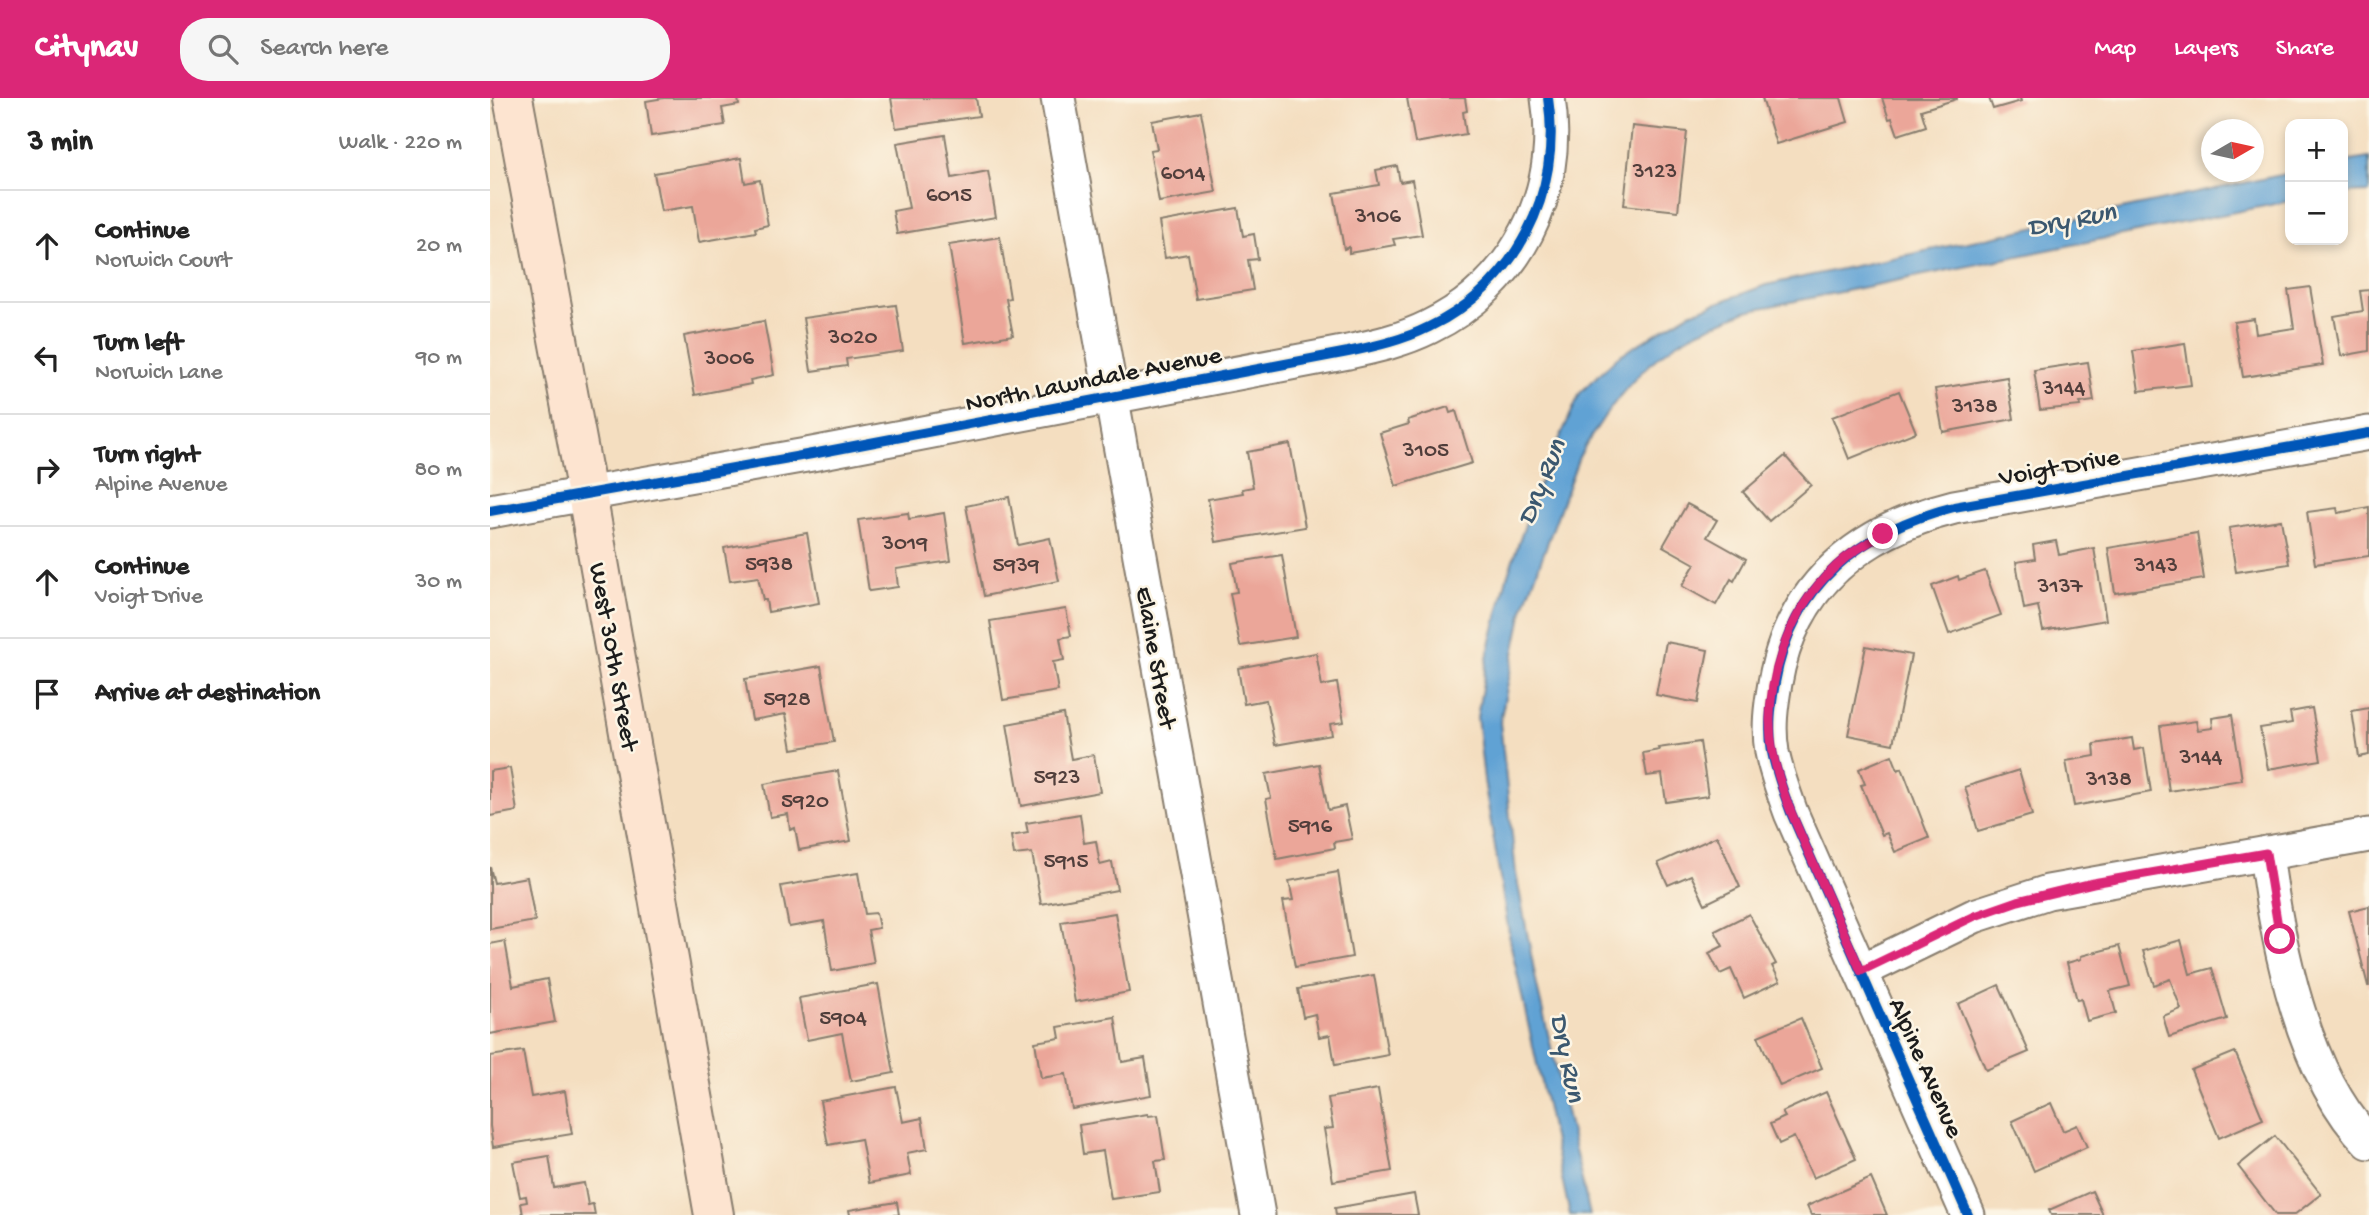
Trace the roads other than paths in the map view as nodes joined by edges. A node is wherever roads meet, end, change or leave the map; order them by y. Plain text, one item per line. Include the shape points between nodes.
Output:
1 (513, 98) edge
2 (1058, 98) edge
3 (1548, 98) edge
4 (1112, 397) junction
5 (2369, 433) edge
6 (587, 494) junction
7 (490, 511) edge
8 (1796, 619) joint
9 (2369, 835) edge
10 (2266, 853) junction
11 (1861, 971) junction
12 (2369, 1142) edge
13 (714, 1215) edge
14 (1258, 1215) edge
15 (1968, 1215) edge

1 - 6 street, West 30th Street
2 - 4 street, Elaine Street
3 - 4 street, North Lawndale Avenue via 1551,147 1533,220 1506,266 1456,311 1418,332 1376,347
4 - 6 street, North Lawndale Avenue
4 - 14 street, Elaine Street
5 - 8 street, Voigt Drive via 1924,516 1890,530 1845,558 1822,580
6 - 7 street, North Lawndale Avenue
6 - 13 street, West 30th Street
8 - 11 street, Alpine Avenue via 1776,676 1772,750 1791,813
9 - 10 street
10 - 11 street via 2018,901 1964,921
10 - 12 street via 2280,939 2304,1025 2333,1093
11 - 15 street, Alpine Avenue

